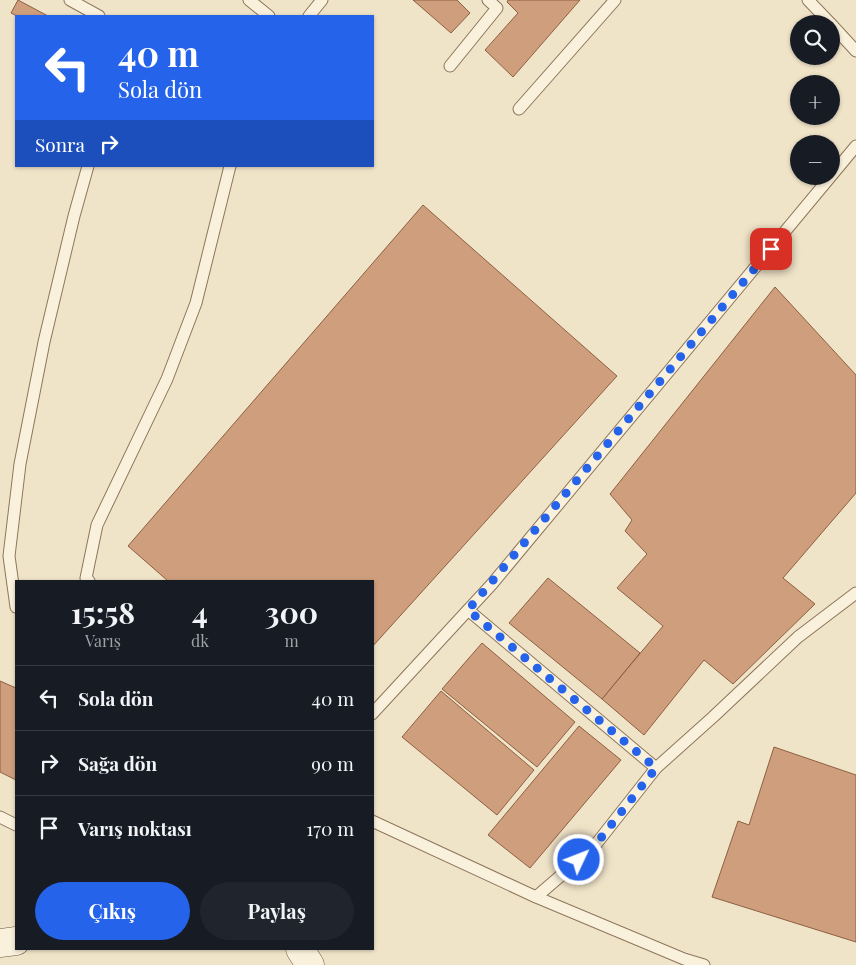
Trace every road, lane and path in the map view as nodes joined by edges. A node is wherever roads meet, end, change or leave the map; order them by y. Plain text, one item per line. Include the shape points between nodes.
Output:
1 (70, 0) edge
2 (249, 0) edge
3 (322, 0) edge
4 (488, 0) edge
5 (615, 0) edge
6 (808, 0) edge
7 (97, 15) edge
8 (268, 15) edge
9 (310, 15) edge
10 (822, 15) edge
11 (840, 34) edge
12 (856, 51) edge
13 (450, 66) dead end
14 (519, 109) dead end
15 (856, 146) edge
16 (88, 167) edge
17 (230, 167) edge
18 (88, 580) edge
19 (856, 593) edge
20 (15, 600) edge
21 (468, 610) junction
22 (374, 712) edge
23 (656, 768) junction
24 (0, 817) edge
25 (374, 822) edge
26 (15, 824) edge
27 (536, 897) junction
28 (15, 941) edge
29 (0, 943) edge
30 (301, 950) edge
31 (310, 965) edge
32 (704, 965) edge

1 - 7 lane
2 - 8 lane
3 - 9 lane
4 - 13 lane via 497,8
5 - 14 lane
6 - 10 lane
11 - 12 lane
15 - 21 lane
16 - 20 lane via 44,342 20,464 9,556
17 - 18 lane via 196,303 167,379 97,525
19 - 23 lane via 798,638
21 - 22 lane
21 - 23 lane
23 - 27 lane via 593,848
24 - 26 lane
25 - 27 lane
27 - 32 lane
28 - 29 street
30 - 31 street

